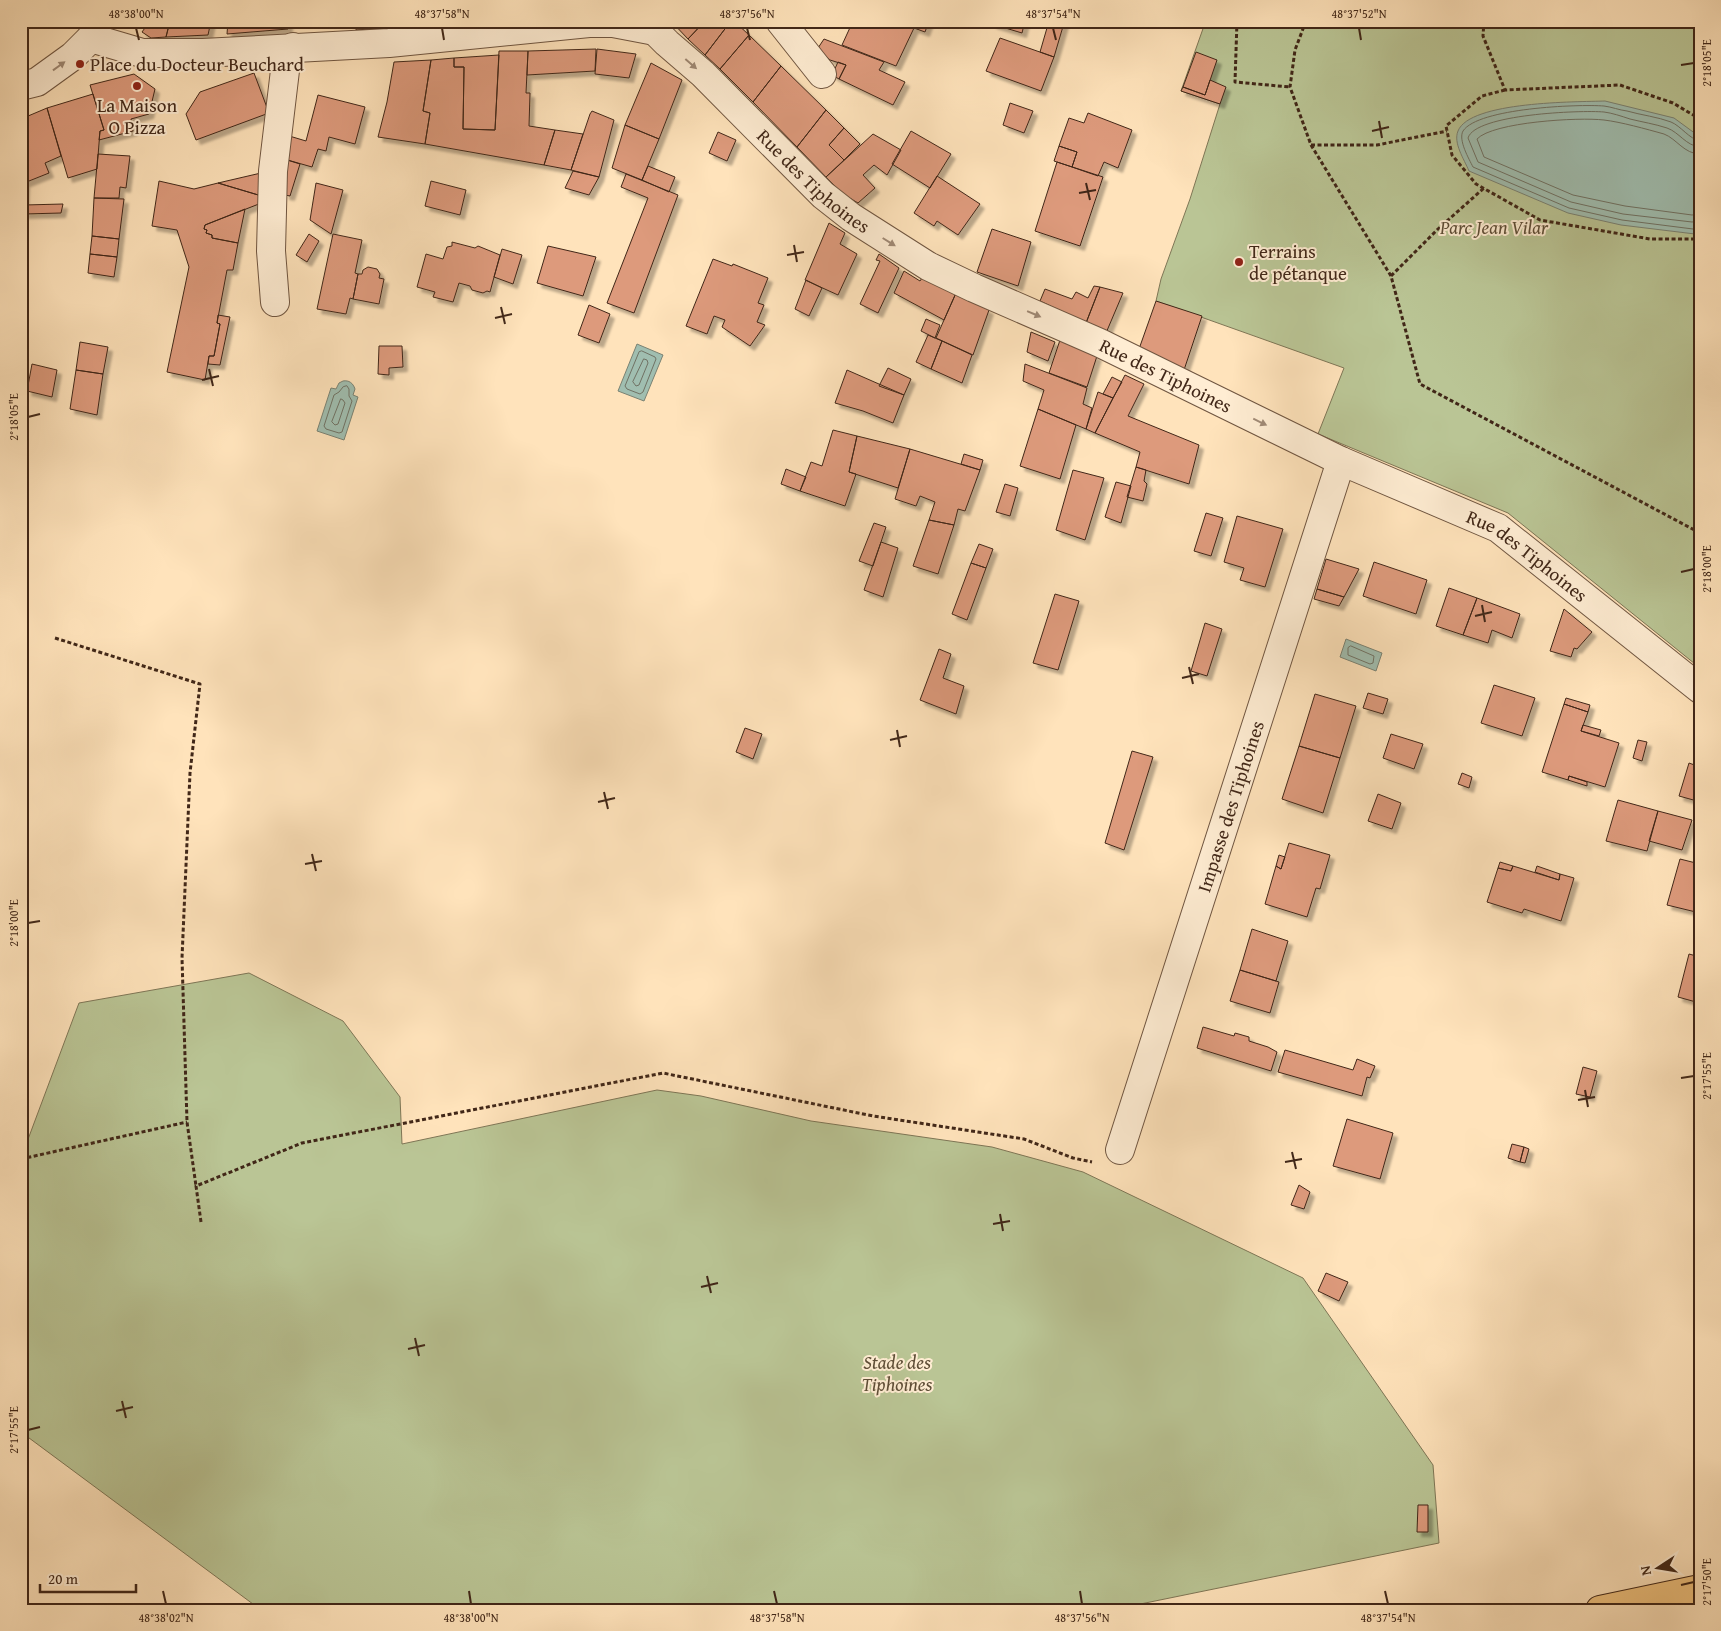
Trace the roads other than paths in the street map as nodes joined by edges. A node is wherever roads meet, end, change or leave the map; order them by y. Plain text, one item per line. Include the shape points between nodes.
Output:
1 (590, 22) edge
2 (783, 22) edge
3 (653, 26) edge
4 (86, 29) edge
5 (293, 47) junction
6 (822, 74) dead end
7 (21, 86) edge
8 (275, 302) dead end
9 (1341, 461) junction
10 (1700, 689) edge
11 (1120, 1150) road end
12 (1700, 1589) edge
13 (1600, 1610) edge

1 - 3 street
1 - 5 street via 389,43
2 - 6 street
3 -> 9 street, Rue des Tiphoines via 823,195 912,256 974,288 1100,343
4 - 5 street via 142,53
7 -> 4 street via 37,82 73,56
5 - 8 street via 286,62 273,171 271,251
9 - 10 street, Rue des Tiphoines via 1498,528
9 - 11 street, Impasse des Tiphoines
12 - 13 main road

